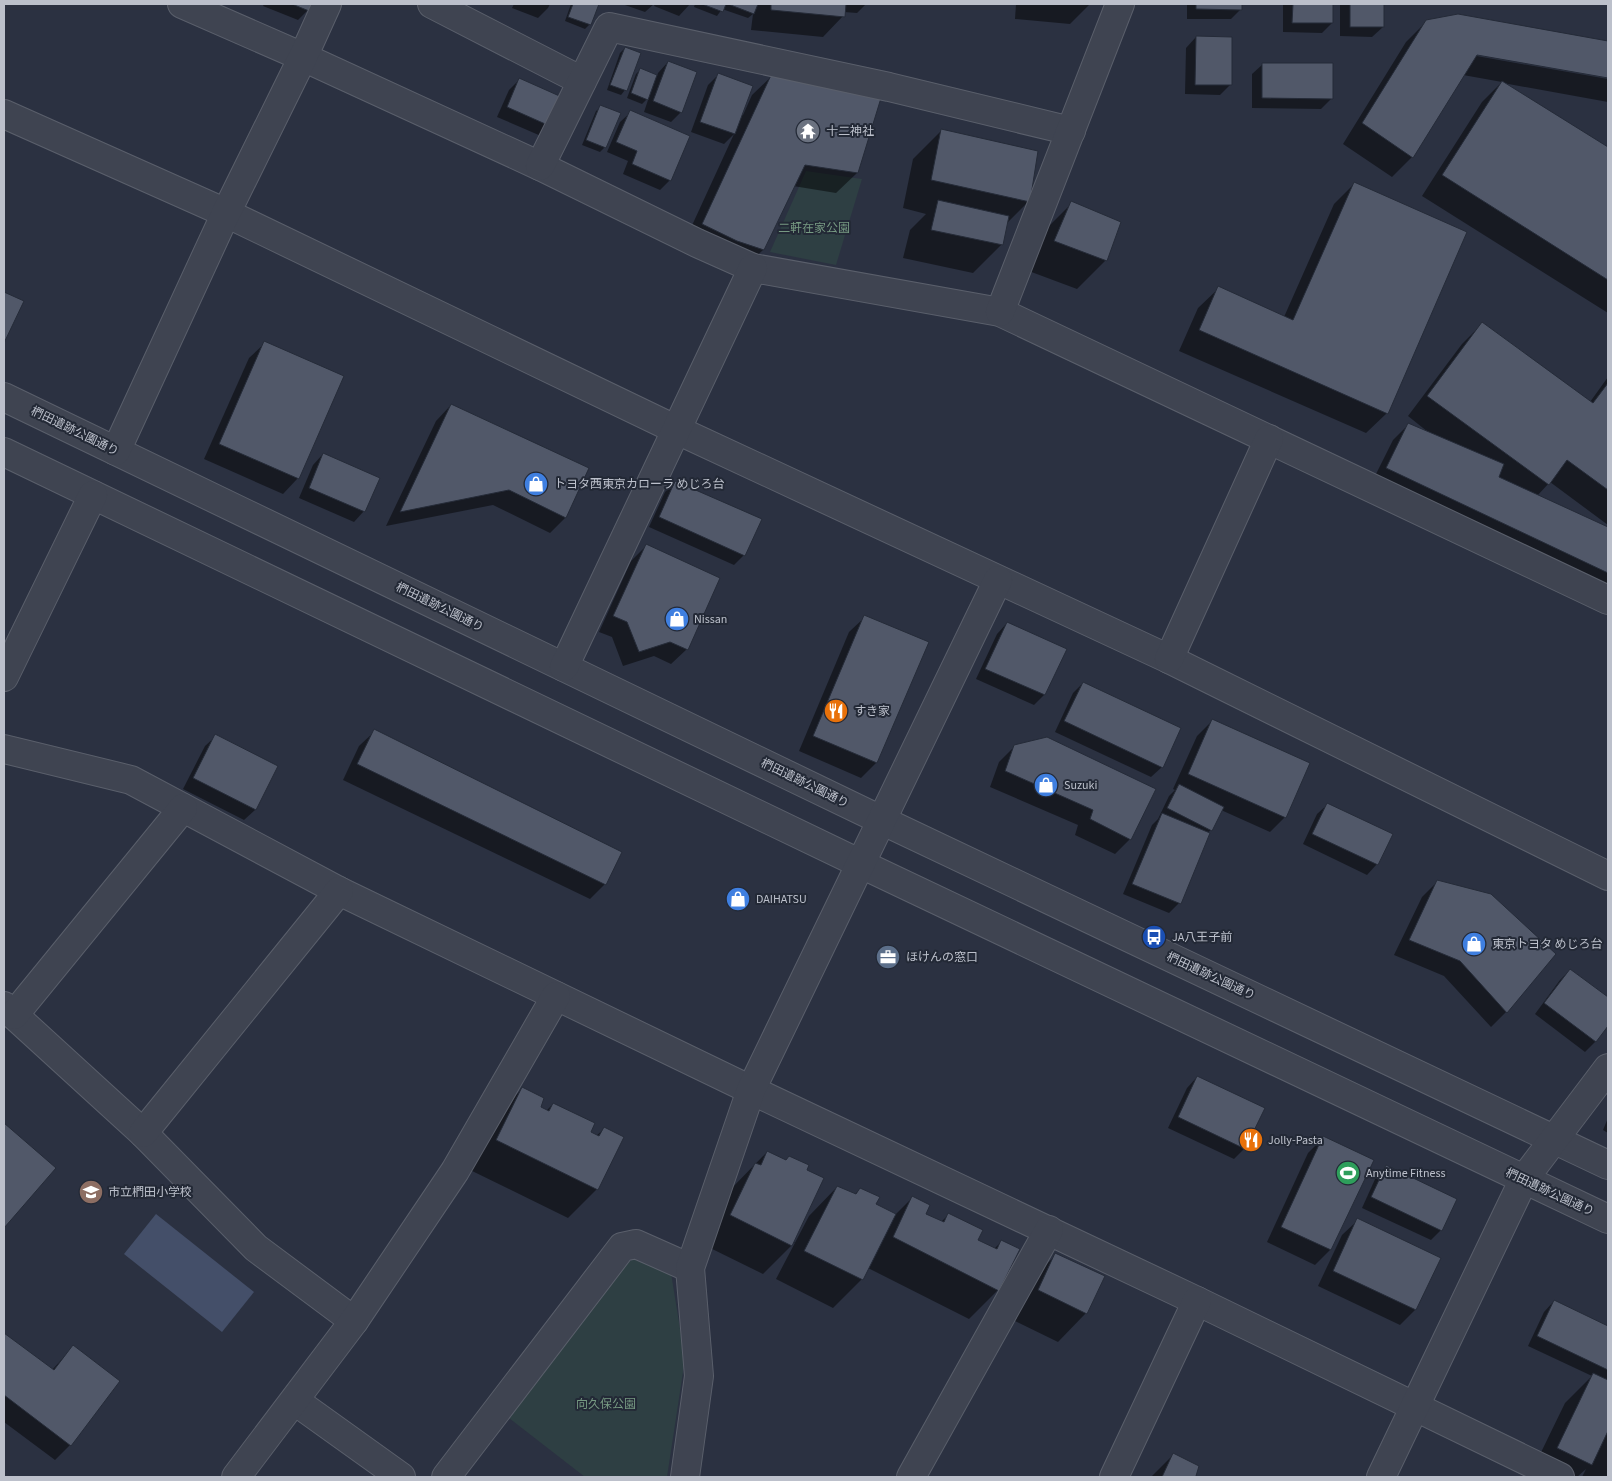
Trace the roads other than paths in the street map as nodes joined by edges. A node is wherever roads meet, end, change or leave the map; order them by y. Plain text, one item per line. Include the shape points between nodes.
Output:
1 (182, 4) edge
2 (327, 4) edge
3 (432, 4) edge
4 (1120, 4) edge
5 (303, 56) junction
6 (582, 80) junction
7 (4, 114) edge
8 (1071, 131) junction
9 (540, 166) junction
10 (226, 213) junction
11 (753, 268) junction
12 (1000, 312) junction
13 (4, 397) edge
14 (677, 430) junction
15 (1269, 439) junction
16 (116, 451) junction
17 (4, 452) edge
18 (93, 495) junction
19 (998, 580) junction
20 (1608, 600) edge
21 (1169, 659) junction
22 (564, 667) junction
23 (4, 677) edge
24 (4, 749) edge
25 (183, 808) junction
26 (881, 820) junction
27 (861, 864) junction
28 (1608, 876) edge
29 (339, 890) junction
30 (556, 996) junction
31 (9, 1011) edge
32 (1608, 1068) edge
33 (751, 1090) junction
34 (143, 1133) junction
35 (1554, 1138) junction
36 (1608, 1165) edge
37 (1524, 1179) junction
38 (1608, 1219) edge
39 (1049, 1230) junction
40 (690, 1268) junction
41 (1197, 1301) junction
42 (354, 1321) junction
43 (295, 1401) junction
44 (1415, 1407) junction
45 (236, 1477) edge
46 (402, 1477) edge
47 (446, 1477) edge
48 (685, 1477) edge
49 (911, 1477) edge
50 (1114, 1477) edge
51 (1381, 1477) edge
52 (1560, 1477) edge

1 - 5 street
2 - 5 street
3 - 6 street
4 - 8 street
5 - 9 street
5 - 10 street
6 - 8 street via 609,27 889,86
6 - 9 street
7 - 10 street
8 - 12 street
9 - 11 street
10 - 14 street
10 - 16 street
11 - 12 street
11 - 14 street
12 - 15 street
13 - 16 street, 椚田遺跡公園通り
14 - 19 street
14 - 22 street
15 - 20 street
15 - 21 street
16 - 22 street, 椚田遺跡公園通り
17 - 18 street, 椚田遺跡公園通り
18 - 23 street
18 - 27 street, 椚田遺跡公園通り
19 - 21 street
19 - 26 street
21 - 28 street
22 - 26 street, 椚田遺跡公園通り
24 - 25 street via 131,780
25 - 29 street
25 - 31 street
26 - 27 street
26 - 35 street, 椚田遺跡公園通り
27 - 33 street
27 - 37 street, 椚田遺跡公園通り
29 - 30 street
29 - 34 street
30 - 33 street
30 - 42 street via 455,1171
31 - 34 street
32 - 35 street
33 - 39 street
33 - 40 street
34 - 42 street via 256,1248
35 - 36 street, 椚田遺跡公園通り
35 - 37 street
37 - 38 street, 椚田遺跡公園通り
37 - 44 street
39 - 41 street
39 - 49 street
40 - 47 street via 636,1244 622,1247
40 - 48 street via 699,1376
41 - 44 street
41 - 50 street
42 - 43 street
43 - 45 street
43 - 46 street
44 - 51 street
44 - 52 street

